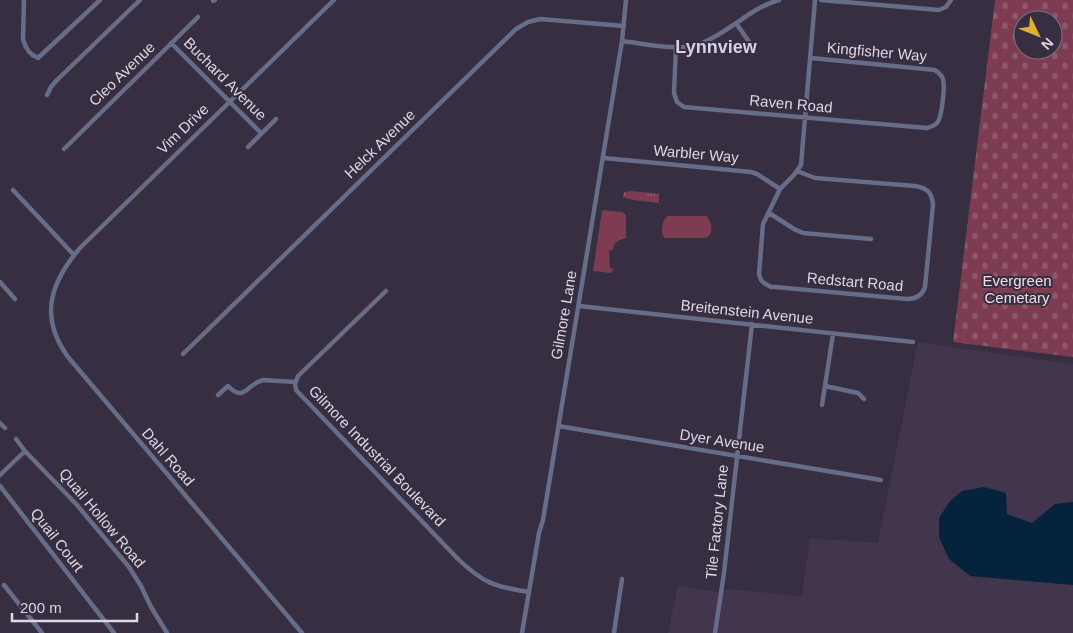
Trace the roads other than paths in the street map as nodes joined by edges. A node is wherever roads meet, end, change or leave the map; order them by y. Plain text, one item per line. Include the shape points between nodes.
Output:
1 (24, 0) edge
2 (100, 0) edge
3 (140, 0) edge
4 (334, 0) edge
5 (626, 0) edge
6 (779, 0) edge
7 (815, 0) edge
8 (821, 0) edge
9 (951, 0) edge
10 (198, 17) dead end
11 (736, 23) junction
12 (624, 26) junction
13 (622, 41) junction
14 (171, 43) junction
15 (676, 47) junction
16 (754, 48) dead end
17 (810, 58) junction
18 (47, 95) dead end
19 (230, 102) junction
20 (942, 103) joint
21 (805, 118) junction
22 (276, 120) dead end
23 (261, 133) junction
24 (248, 147) dead end
25 (64, 149) dead end
26 (604, 158) junction
27 (797, 171) junction
28 (780, 189) junction
29 (13, 190) dead end
30 (769, 213) junction
31 (871, 239) dead end
32 (74, 255) junction
33 (0, 282) edge
34 (57, 282) joint
35 (386, 291) dead end
36 (15, 299) dead end
37 (579, 306) junction
38 (752, 324) junction
39 (833, 334) junction
40 (913, 342) dead end
41 (183, 354) dead end
42 (295, 382) junction
43 (825, 386) junction
44 (218, 395) dead end
45 (864, 399) dead end
46 (822, 405) dead end
47 (0, 423) edge
48 (558, 426) junction
49 (5, 428) dead end
50 (16, 439) dead end
51 (25, 450) junction
52 (736, 456) junction
53 (0, 476) edge
54 (881, 480) dead end
55 (0, 486) edge
56 (622, 579) dead end
57 (4, 585) dead end
58 (529, 592) junction
59 (42, 633) edge
60 (114, 633) edge
61 (167, 633) edge
62 (302, 633) edge
63 (522, 633) edge
64 (614, 633) edge
65 (715, 633) edge

1 - 2 street via 24,44 38,58
3 - 18 street via 57,80
4 - 19 street, Vim Drive
5 - 12 street, Gilmore Lane
6 - 11 street via 760,7
7 - 17 street
8 - 9 street via 939,10
10 - 14 street, Cleo Avenue
11 - 15 street via 701,43
11 - 16 street
12 - 13 street, Gilmore Lane
12 - 41 street, Helck Avenue via 540,19 516,29
13 - 15 street
13 - 26 street, Gilmore Lane
14 - 19 street, Buchard Avenue
14 - 25 street, Cleo Avenue
15 - 21 street, Raven Road via 674,93 682,106
17 - 20 street, Kingfisher Way via 932,70 943,80
17 - 21 street
19 - 23 street, Buchard Avenue
19 - 32 street, Vim Drive
20 - 21 street, Raven Road via 940,120 927,128
21 - 27 street via 801,165
22 - 23 street
23 - 24 street
26 - 28 street, Warbler Way via 751,172
26 - 37 street, Gilmore Lane
27 - 28 street
27 - 30 street, Redstart Road via 816,178 927,190 932,200 932,211 923,292 907,299 766,285 759,274 762,230
28 - 30 street
29 - 32 street
30 - 31 street via 803,233
32 - 34 street, Vim Drive
33 - 36 street
34 - 62 street, Dahl Road via 51,318 55,336 63,350
35 - 42 street, Gilmore Industrial Boulevard
37 - 38 street, Breitenstein Avenue
37 - 48 street, Gilmore Lane
38 - 39 street, Breitenstein Avenue
38 - 52 street, Tile Factory Lane
39 - 40 street, Breitenstein Avenue
39 - 43 street
42 - 44 street via 263,380 239,393 228,386
42 - 58 street, Gilmore Industrial Boulevard via 296,390 306,401 473,573 498,586
43 - 45 street via 858,393
43 - 46 street
47 - 49 street
48 - 52 street, Dyer Avenue
48 - 58 street, Gilmore Lane
50 - 51 street, Quail Hollow Road
51 - 53 street
51 - 61 street, Quail Hollow Road via 78,505 129,567
52 - 54 street, Dyer Avenue
52 - 65 street, Tile Factory Lane
55 - 60 street, Quail Court
56 - 64 street
57 - 59 street
58 - 63 street, Gilmore Lane

